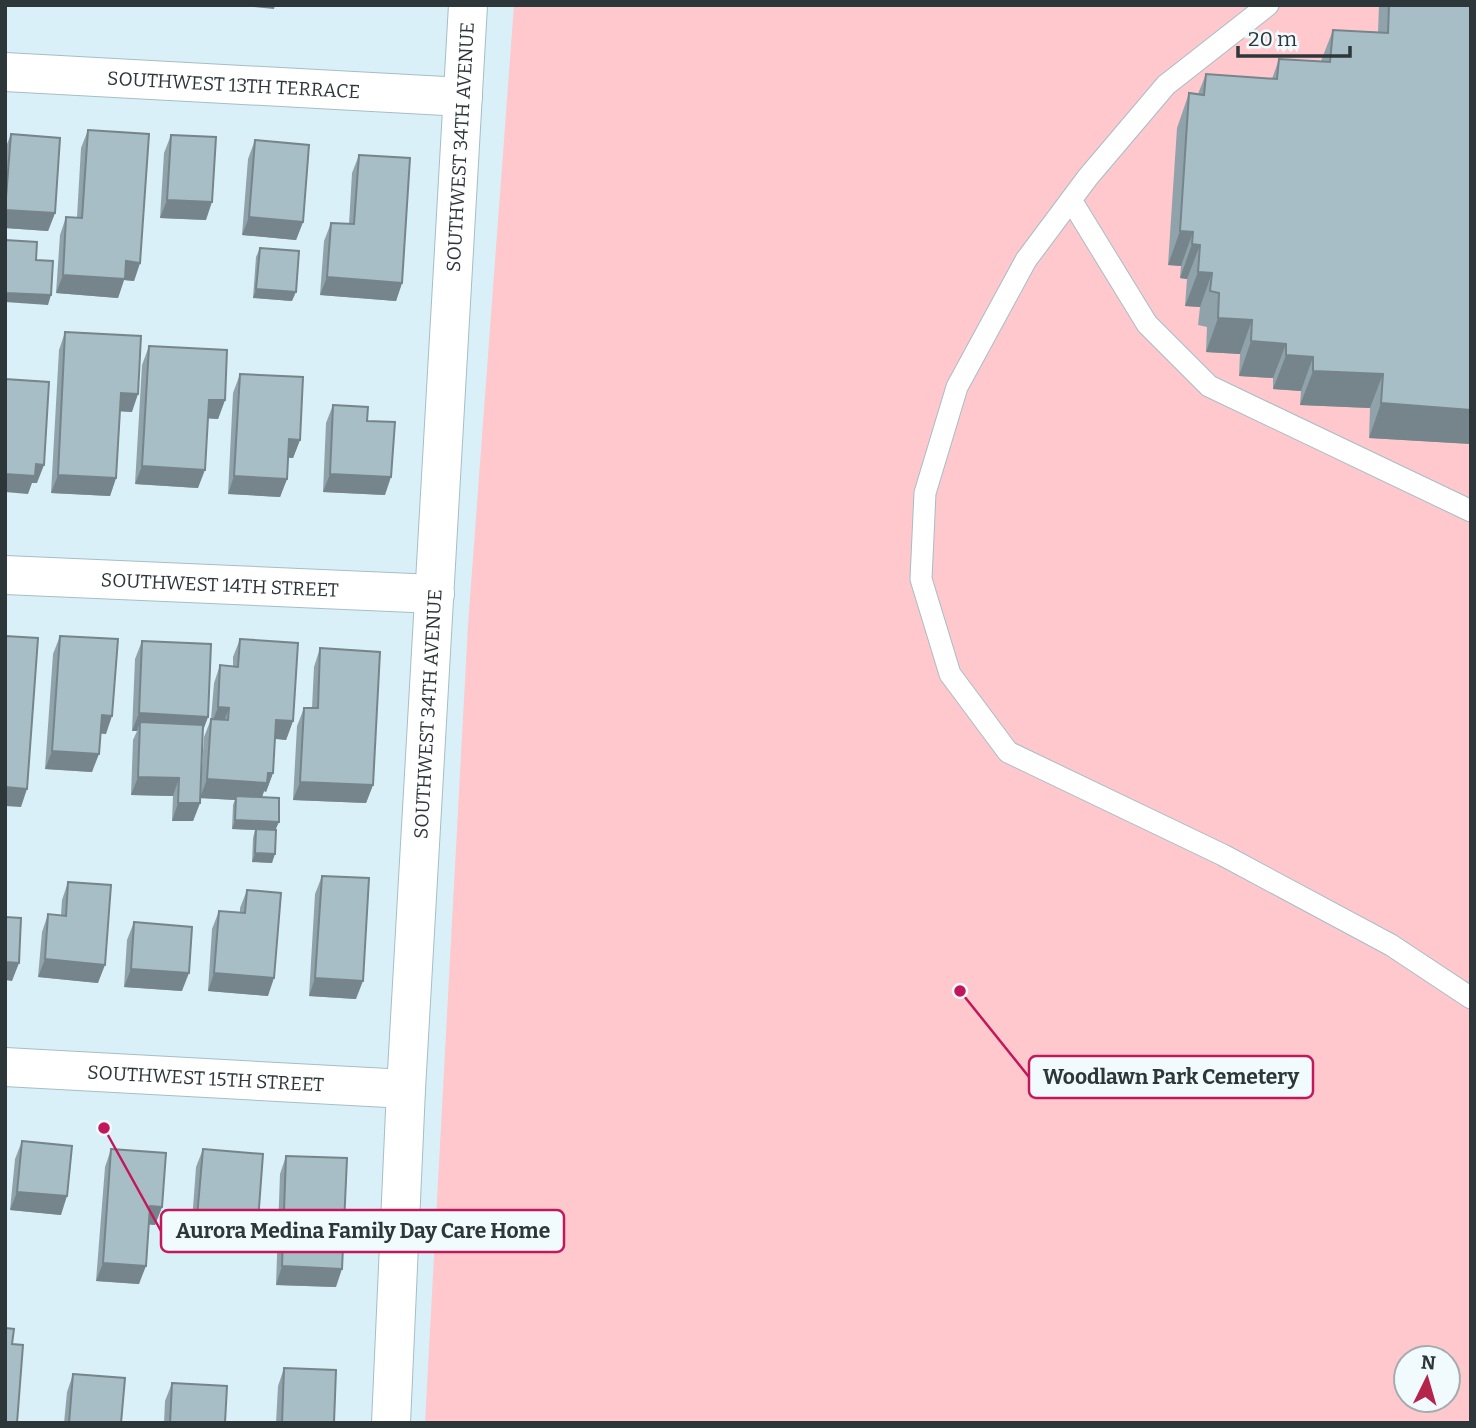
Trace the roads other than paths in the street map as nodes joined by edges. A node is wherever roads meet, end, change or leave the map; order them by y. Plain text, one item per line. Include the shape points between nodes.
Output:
1 (468, 5) edge
2 (1268, 5) edge
3 (5, 72) edge
4 (463, 97) junction
5 (1071, 200) junction
6 (1471, 511) edge
7 (5, 575) edge
8 (435, 594) junction
9 (1471, 998) edge
10 (5, 1067) edge
11 (406, 1089) junction
12 (391, 1423) edge

1 - 4 street, SOUTHWEST 34TH AVENUE
2 - 5 lane via 1166,85
3 - 4 street, SOUTHWEST 13TH TERRACE
4 - 8 street, SOUTHWEST 34TH AVENUE
5 - 6 lane via 1147,324 1209,386
5 - 9 lane via 1026,260 957,387 925,493 921,579 950,674 1008,752 1223,855 1391,945
7 - 8 street, SOUTHWEST 14TH STREET
8 - 11 street, SOUTHWEST 34TH AVENUE
10 - 11 street, SOUTHWEST 15TH STREET
11 - 12 street, SOUTHWEST 34TH AVENUE

